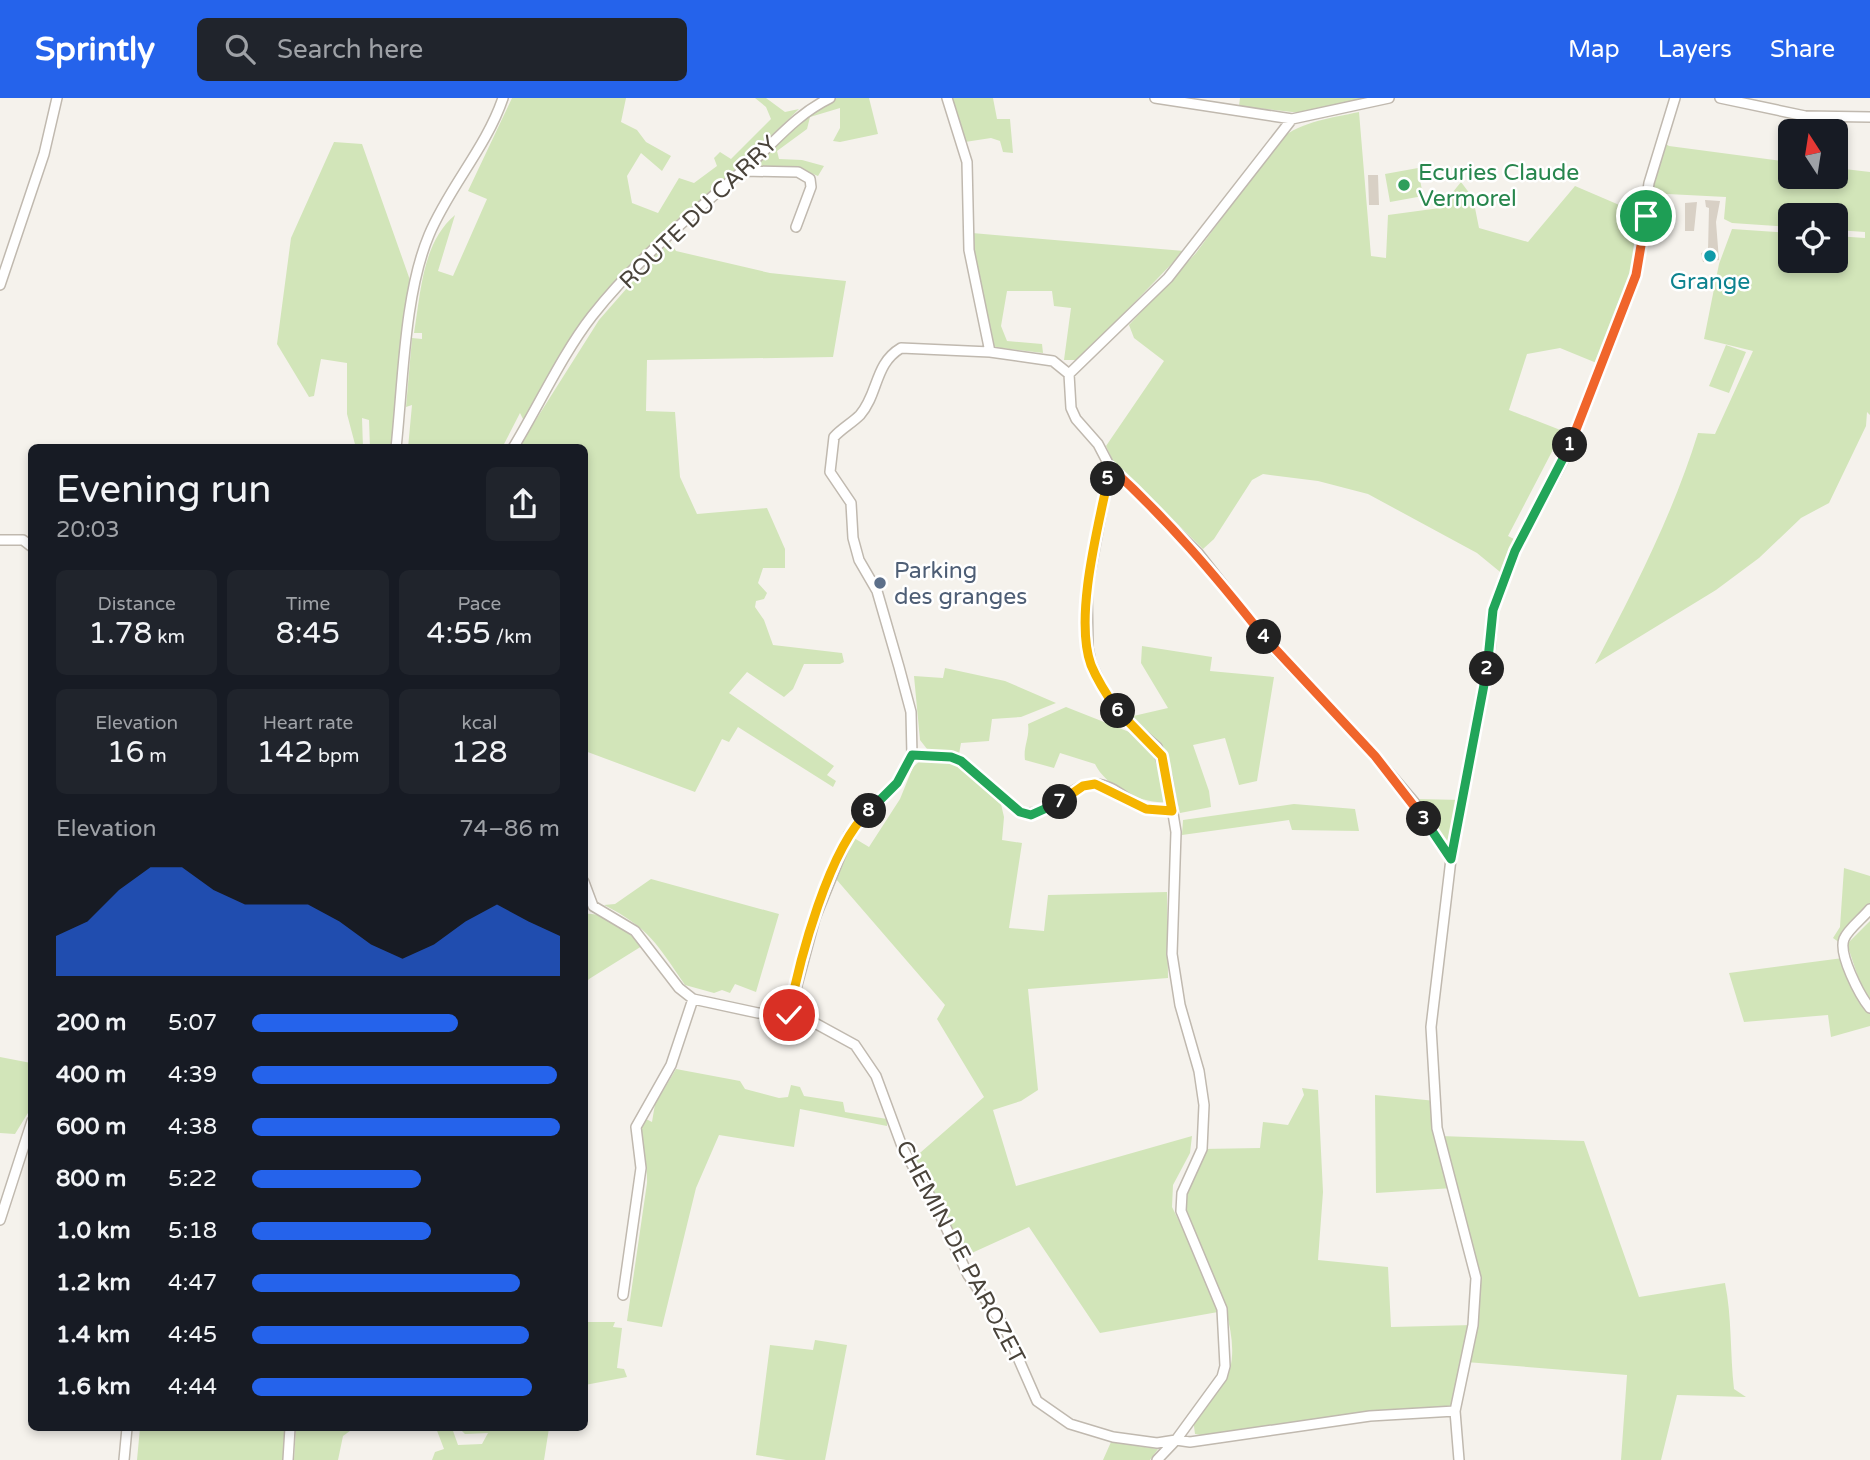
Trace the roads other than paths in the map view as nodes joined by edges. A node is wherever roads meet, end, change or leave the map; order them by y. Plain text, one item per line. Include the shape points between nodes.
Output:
1 (57, 98) edge
2 (503, 98) edge
3 (830, 98) edge
4 (947, 98) edge
5 (1155, 98) edge
6 (1389, 98) edge
7 (1675, 98) edge
8 (1720, 98) edge
9 (1870, 117) edge
10 (1293, 119) junction
11 (743, 171) junction
12 (796, 227) dead end
13 (0, 285) edge
14 (990, 352) junction
15 (1069, 374) junction
16 (397, 444) edge
17 (515, 444) edge
18 (1110, 467) junction
19 (0, 540) edge
20 (28, 544) edge
21 (912, 755) junction
22 (1172, 811) junction
23 (1451, 859) junction
24 (589, 907) edge
25 (1870, 909) edge
26 (693, 999) junction
27 (1870, 1007) edge
28 (789, 1015) junction
29 (28, 1133) edge
30 (0, 1220) edge
31 (623, 1295) dead end
32 (1455, 1411) junction
33 (127, 1431) edge
34 (290, 1431) edge
35 (1176, 1440) junction
36 (124, 1460) edge
37 (288, 1460) edge
38 (1157, 1460) edge
39 (1459, 1460) edge

1 - 13 street via 44,154
2 - 16 street via 489,134 428,238 408,332
3 - 11 street, ROUTE DU CARRY via 786,127
4 - 14 street via 967,162 969,250
5 - 10 street
6 - 10 street
7 - 23 street via 1649,183 1640,262 1564,459 1515,551 1493,610 1490,650
8 - 9 street via 1805,116
10 - 15 street via 1168,278
11 - 12 street via 798,172 810,179
11 - 17 street, ROUTE DU CARRY via 686,217 592,317
14 - 15 street via 1053,361
14 - 21 street via 911,346 890,354 866,404 834,437 830,450 830,472 850,503 859,560 877,592 900,667 911,712
15 - 18 street via 1071,408
18 - 22 street via 1087,589 1089,655 1123,718 1162,756
18 - 23 street via 1198,553 1270,645 1375,756 1414,802
19 - 20 street
21 - 22 street via 961,761 1020,812 1031,815 1095,784 1146,809
21 - 28 street via 897,783 849,834 815,918
22 - 35 street via 1172,954 1204,1105 1202,1149 1182,1193 1181,1211 1222,1309 1225,1366 1217,1385
23 - 32 street via 1431,1027 1437,1128 1476,1278 1473,1325
24 - 26 street via 635,931 679,988
25 - 27 street via 1847,933 1843,945
26 - 28 street, CHEMIN DE PAROZET
26 - 31 street via 671,1065 636,1127 641,1168
28 - 35 street, CHEMIN DE PAROZET via 840,1035 866,1058 903,1149 968,1275 1004,1326 1037,1401 1070,1424 1102,1434 1157,1443
29 - 30 street
32 - 35 street, CHEMIN DE PAROZET via 1370,1416 1190,1442
32 - 39 street
33 - 36 street
34 - 37 street
35 - 38 street

